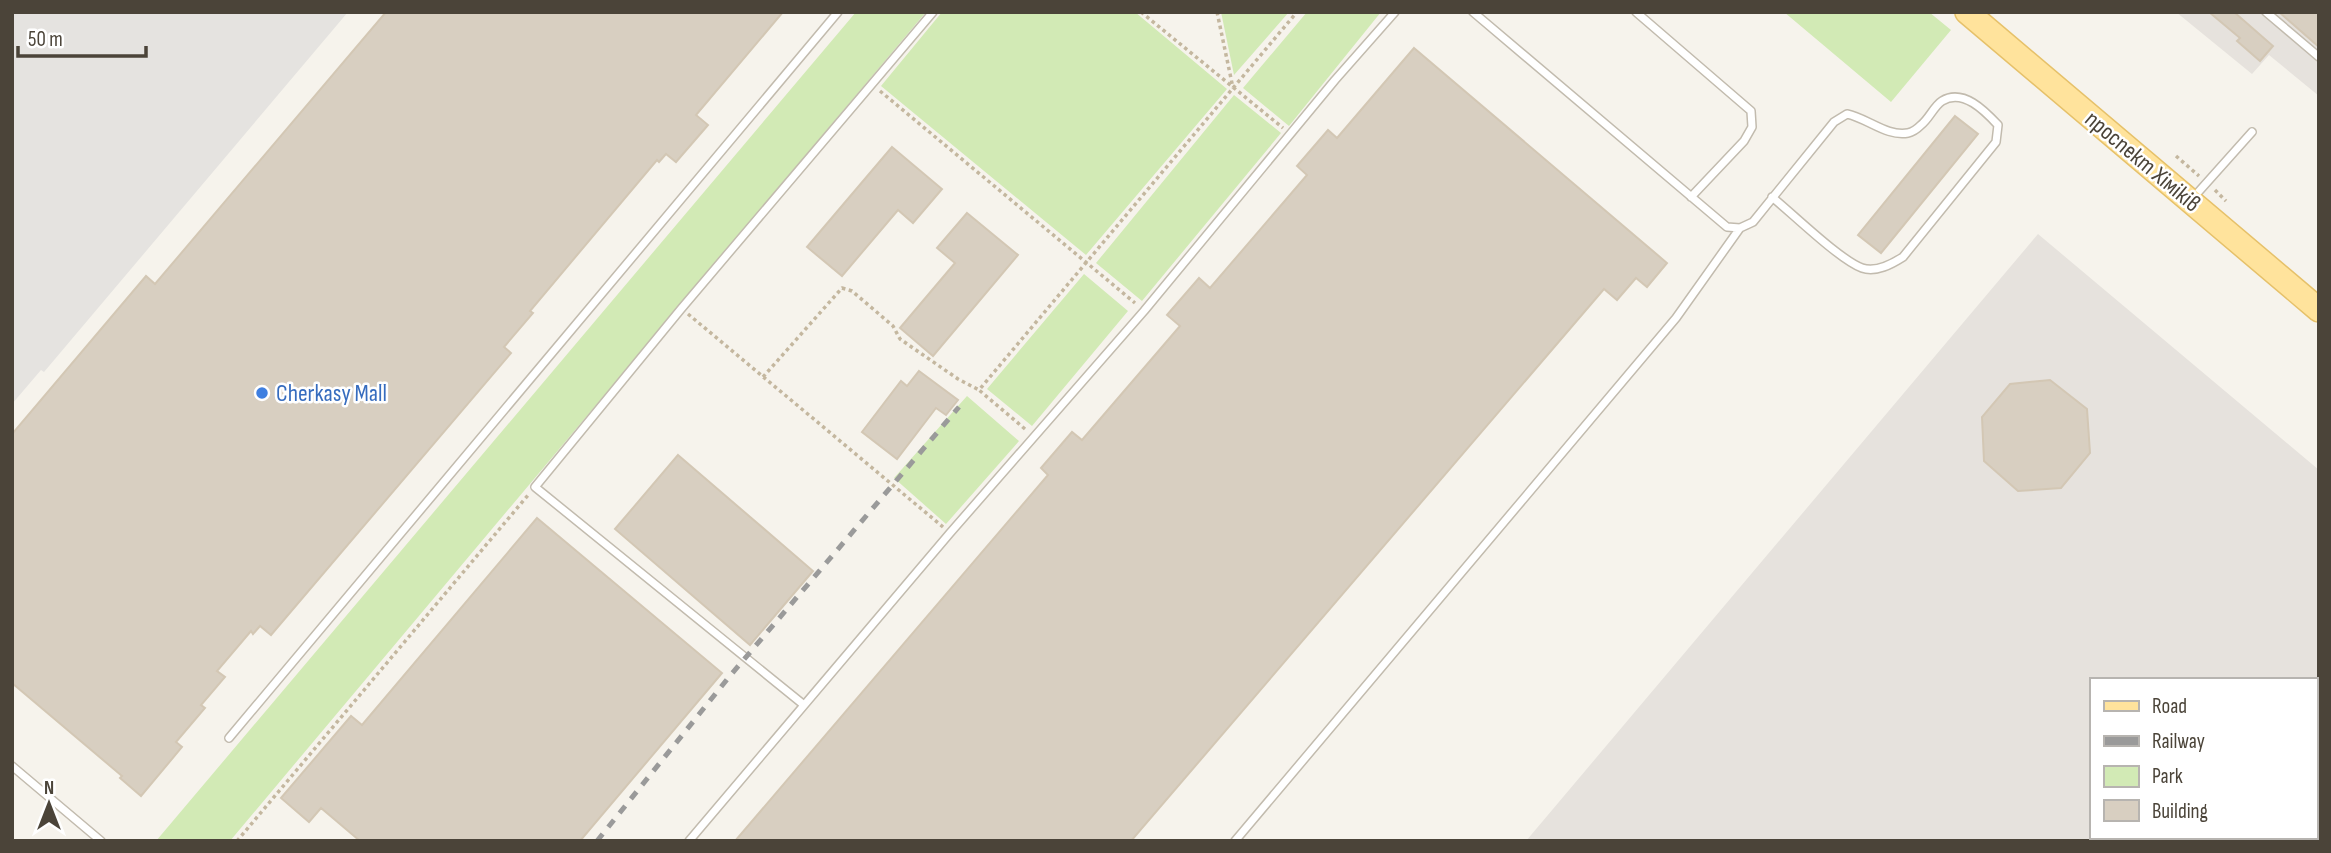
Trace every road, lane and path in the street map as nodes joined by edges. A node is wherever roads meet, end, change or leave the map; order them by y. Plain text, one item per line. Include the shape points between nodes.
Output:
1 (838, 12) edge
2 (933, 12) edge
3 (1141, 12) edge
4 (1217, 12) edge
5 (1297, 12) edge
6 (1395, 12) edge
7 (1473, 12) edge
8 (1636, 12) edge
9 (1967, 12) edge
10 (2266, 12) edge
11 (2319, 57) edge
12 (873, 85) junction
13 (1233, 88) junction
14 (2252, 132) dead end
15 (1290, 134) junction
16 (1691, 197) junction
17 (1772, 197) junction
18 (2190, 201) junction
19 (1740, 228) junction
20 (1086, 263) junction
21 (681, 309) junction
22 (1144, 310) junction
23 (2319, 310) edge
24 (763, 377) junction
25 (979, 390) junction
26 (1034, 436) junction
27 (535, 487) junction
28 (950, 533) junction
29 (804, 705) junction
30 (229, 738) dead end
31 (12, 765) edge
32 (101, 841) edge
33 (237, 841) edge
34 (689, 841) edge
35 (1234, 841) edge

1 - 30 lane
2 - 12 lane
3 - 13 path
4 - 13 path
5 - 13 path
6 - 15 lane
7 - 16 lane
8 - 16 lane via 1751,111 1752,127 1744,141
9 - 18 main road, проспект Хіміків
10 - 11 lane
12 - 20 path
12 - 21 lane
13 - 15 path
13 - 20 path
14 - 18 lane
15 - 22 lane
16 - 19 lane via 1727,227
17 - 17 lane via 1833,122 1847,114 1895,134 1911,133 1941,101 1955,97 1969,100 1997,125 1996,142 1903,257 1886,267 1864,269
17 - 19 lane via 1753,222
18 - 23 main road, проспект Хіміків
19 - 35 lane via 1676,318
20 - 22 path
20 - 25 path
21 - 24 path
21 - 27 lane
22 - 26 lane
24 - 25 path via 842,288 852,291 893,326 900,339
24 - 28 path
25 - 26 path
26 - 28 lane
27 - 29 lane
27 - 33 path
28 - 29 lane
29 - 34 lane
31 - 32 lane

